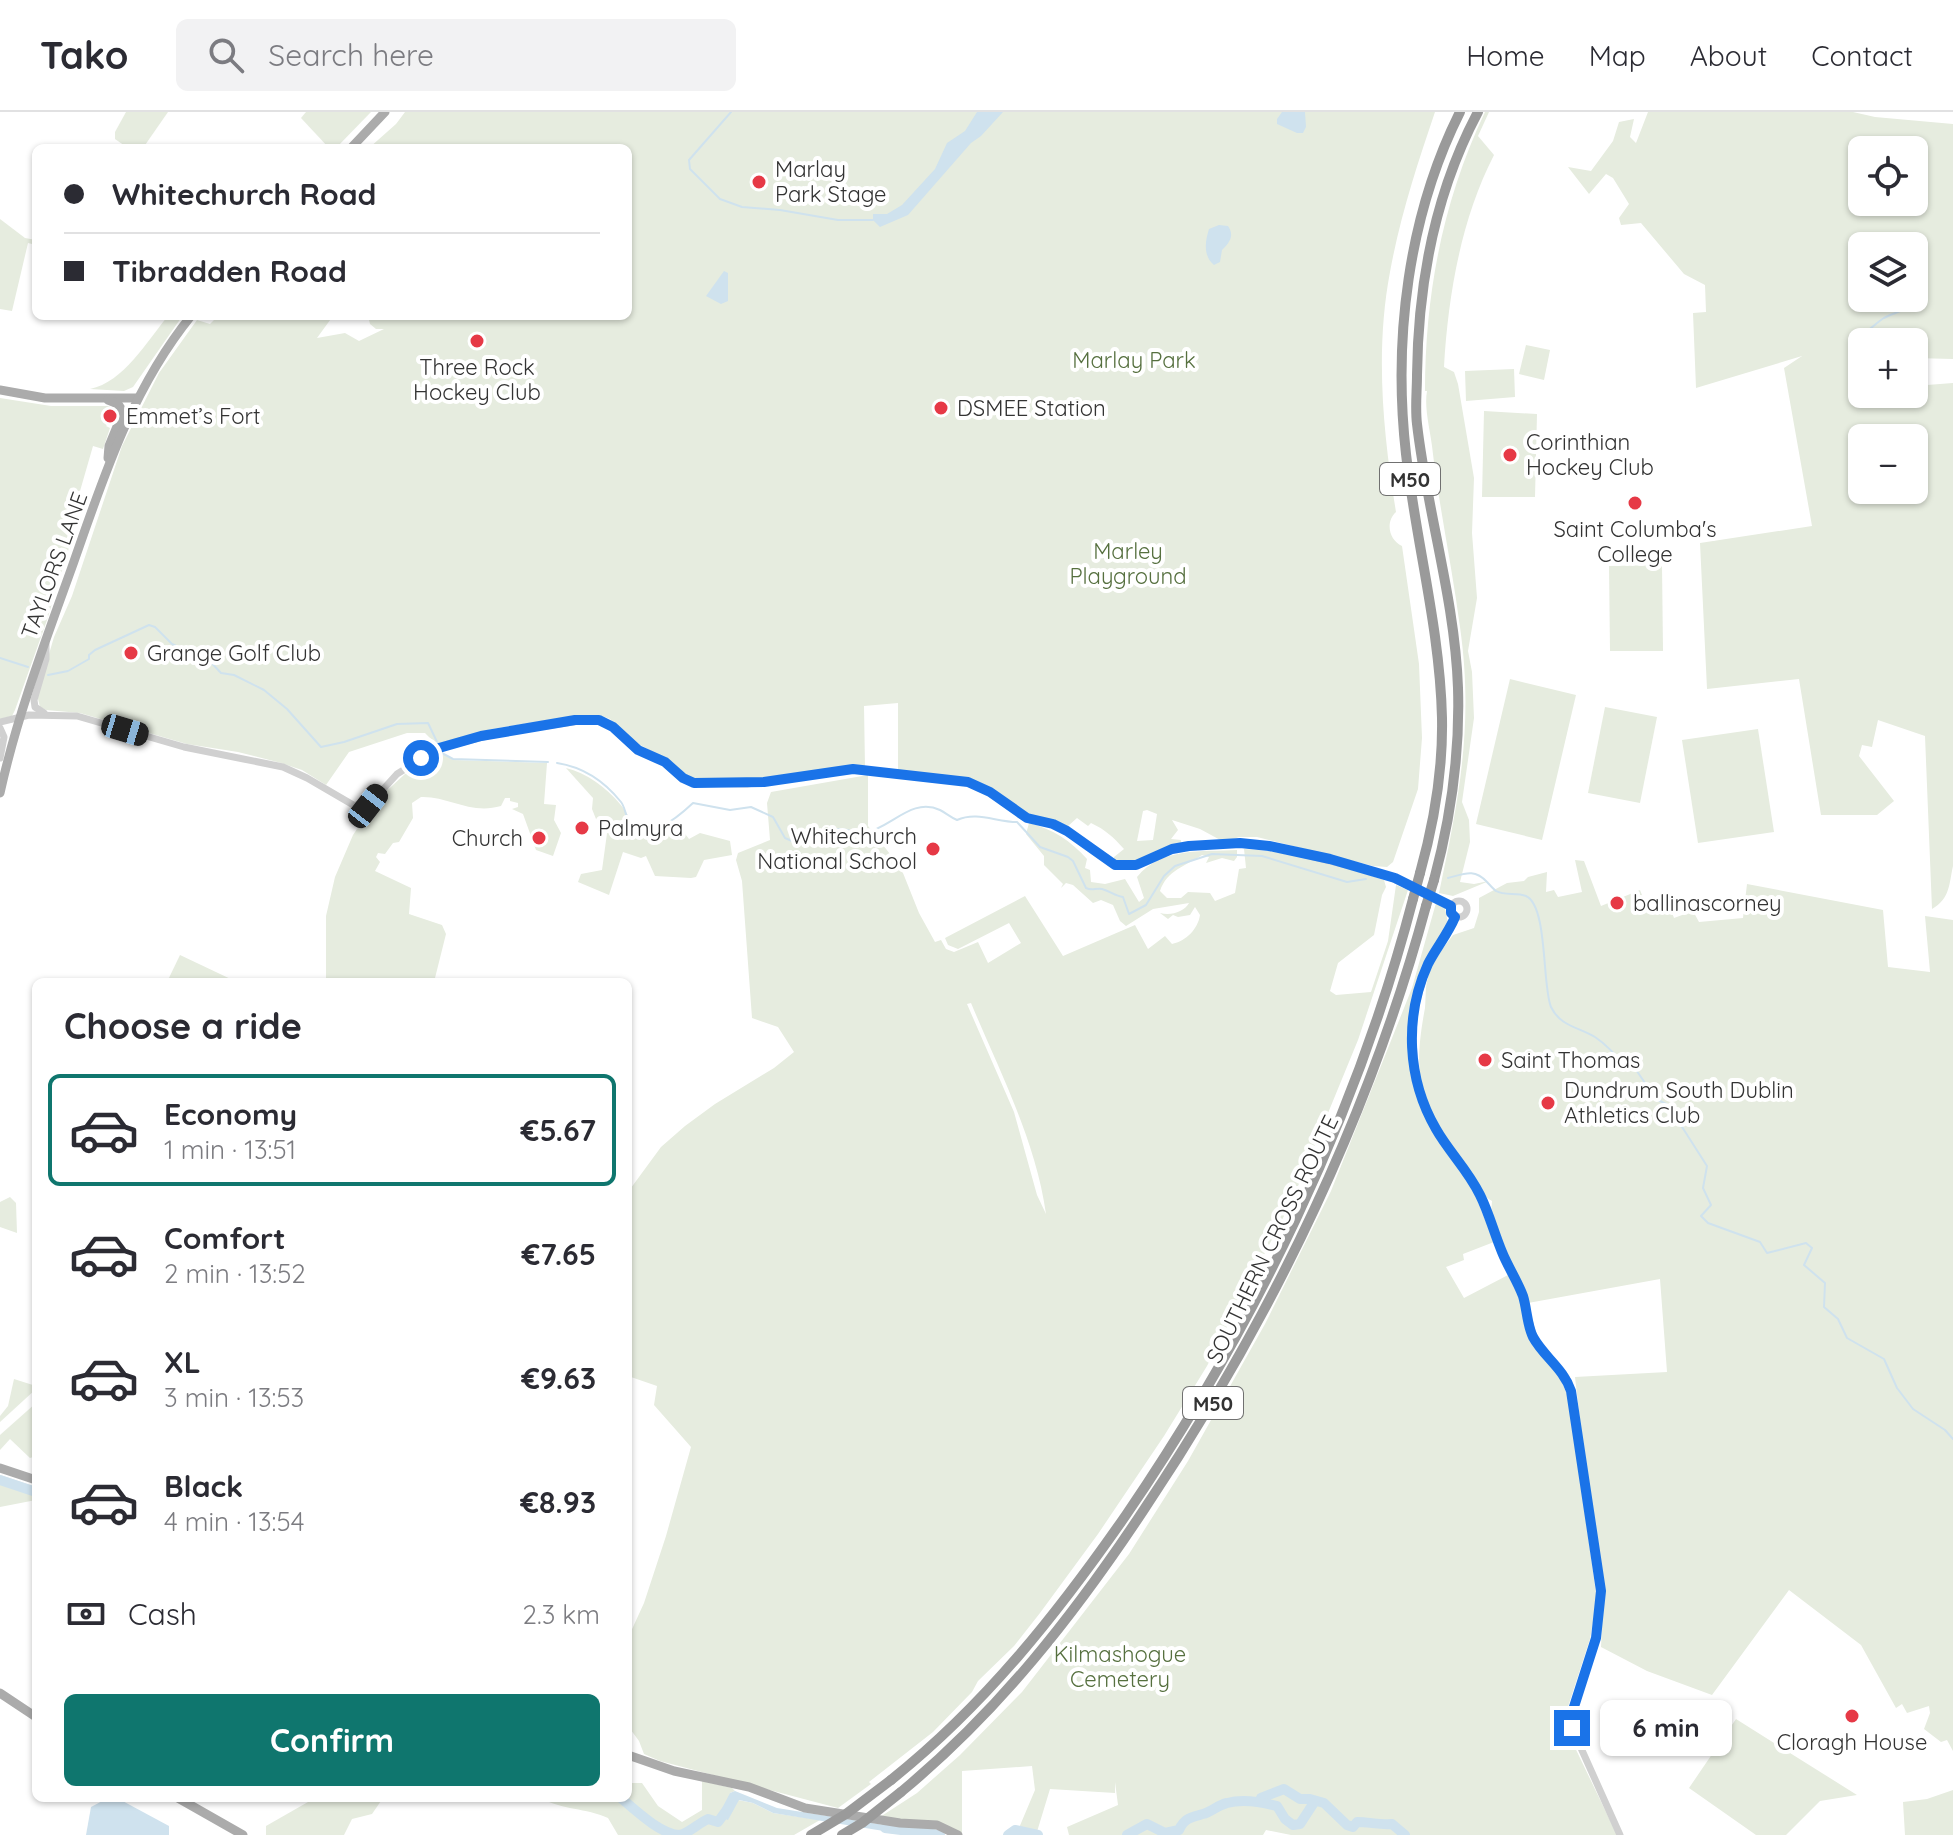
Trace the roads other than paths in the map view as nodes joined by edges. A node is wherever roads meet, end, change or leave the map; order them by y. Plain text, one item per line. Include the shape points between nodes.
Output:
1 (385, 112) edge
2 (1460, 112) edge
3 (1478, 112) edge
4 (355, 144) edge
5 (188, 320) edge
6 (0, 390) edge
7 (136, 398) junction
8 (100, 399) junction
9 (106, 473) junction
10 (45, 643) junction
11 (46, 714) junction
12 (19, 716) junction
13 (0, 722) edge
14 (0, 728) edge
15 (0, 758) edge
16 (0, 793) edge
17 (355, 806) junction
18 (368, 806) junction
19 (1451, 906) junction
20 (1455, 917) junction
21 (0, 1468) edge
22 (32, 1479) edge
23 (0, 1693) edge
24 (32, 1714) edge
25 (632, 1756) edge
26 (185, 1802) edge
27 (243, 1835) edge
28 (811, 1835) edge
29 (842, 1835) edge
30 (958, 1835) edge
31 (1620, 1835) edge

1 - 4 main road
2 - 28 highway, SOUTHERN CROSS ROUTE / M50, bridge via 1426,200 1415,247 1401,369 1406,455 1430,600 1442,719 1437,793 1420,873 1376,1021 1325,1152 1271,1267 1201,1397 1122,1521 1033,1640 961,1720 891,1780
3 - 29 highway, SOUTHERN CROSS ROUTE / M50, bridge via 1440,205 1417,324 1416,421 1458,686 1448,829 1378,1056 1281,1277 1216,1398 1116,1553 1051,1640 967,1734
5 - 7 main road, TAYLORS LANE
6 - 8 main road
7 - 8 main road
7 - 9 main road, TAYLORS LANE
8 - 9 main road via 116,403 123,412 109,446
9 - 10 main road, TAYLORS LANE
10 - 11 street via 46,659 34,700 38,711
10 - 12 main road, TAYLORS LANE
11 - 12 street
11 - 17 street via 77,716 184,747 283,767
12 - 13 street
12 - 16 main road, TAYLORS LANE
14 - 15 street
17 - 18 street
17 - 18 street via 354,814 362,820 370,813
18 - 19 street via 397,774 439,748 499,733 599,720 694,783 747,784 853,769 968,782 1027,818 1067,831 1115,865 1136,865 1189,846 1269,846 1395,878
19 - 20 street
19 - 20 street via 1457,901 1466,905 1464,916
20 - 31 street via 1427,966 1417,998 1412,1037 1416,1079 1436,1130 1482,1198 1522,1294 1531,1334 1571,1391 1601,1591 1596,1638 1572,1728
21 - 22 main road
23 - 24 main road
25 - 30 main road via 749,1787 805,1808 937,1825
26 - 27 main road

